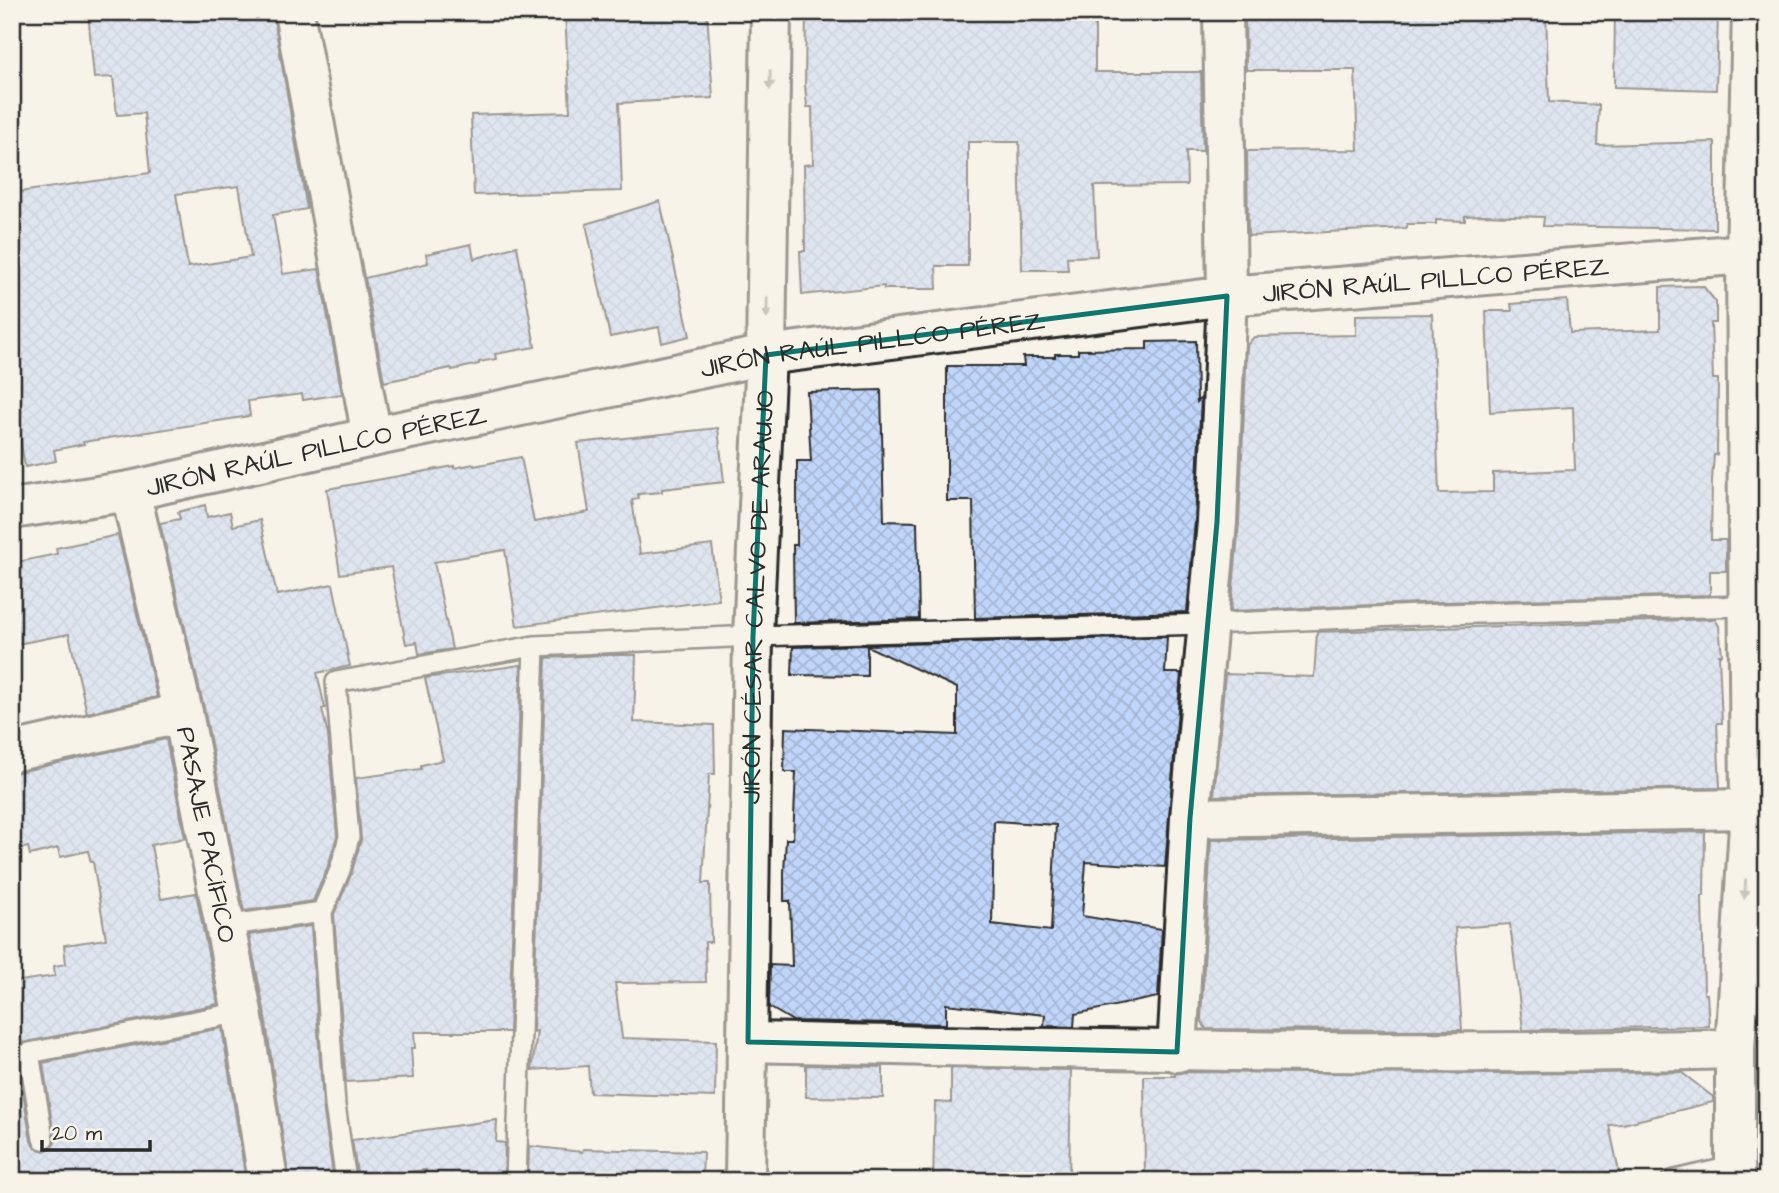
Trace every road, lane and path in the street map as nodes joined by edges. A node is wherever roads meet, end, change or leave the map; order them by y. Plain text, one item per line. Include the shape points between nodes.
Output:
1 (294, 12) edge
2 (771, 12) edge
3 (1223, 12) edge
4 (1752, 12) edge
5 (1746, 254) junction
6 (1227, 296) junction
7 (766, 355) junction
8 (372, 436) junction
9 (130, 491) junction
10 (12, 509) edge
11 (1748, 606) junction
12 (1206, 624) junction
13 (753, 636) junction
14 (534, 646) junction
15 (183, 713) junction
16 (12, 752) edge
17 (1750, 809) junction
18 (1190, 818) junction
19 (322, 912) junction
20 (225, 926) junction
21 (242, 1012) junction
22 (748, 1042) junction
23 (1735, 1049) junction
24 (1177, 1052) junction
25 (43, 1139) dead end
26 (1736, 1173) edge
27 (268, 1181) edge
28 (346, 1181) edge
29 (516, 1181) edge
30 (745, 1181) edge
31 (1671, 1181) edge

1 - 8 street
2 -> 7 street, JIRÓN CÉSAR CALVO DE ARAUJO
3 - 6 street
4 - 5 street
5 - 6 street, JIRÓN RAÚL PILLCO PÉREZ
5 - 11 street
6 - 7 street, JIRÓN RAÚL PILLCO PÉREZ
6 - 12 street via 1217,522
7 - 8 street, JIRÓN RAÚL PILLCO PÉREZ
7 - 13 street, JIRÓN CÉSAR CALVO DE ARAUJO
8 - 9 street, JIRÓN RAÚL PILLCO PÉREZ
9 - 10 street, JIRÓN RAÚL PILLCO PÉREZ
9 - 15 street, PASAJE PACÍFICO
11 - 12 lane
11 - 17 street
12 - 13 lane
12 - 18 street
13 - 14 lane
13 - 22 street, JIRÓN CÉSAR CALVO DE ARAUJO
14 - 19 lane via 336,682 349,837
14 - 29 lane
15 - 16 street
15 - 20 street, PASAJE PACÍFICO
17 - 18 street
17 -> 23 street
18 - 24 street
19 - 20 lane
19 - 28 lane via 335,1104
20 - 21 street, PASAJE PACÍFICO
21 - 25 lane via 29,1053
21 - 27 street, PASAJE PACÍFICO
22 - 24 street
22 - 30 street, JIRÓN CÉSAR CALVO DE ARAUJO
23 - 24 street
23 - 26 street
26 - 31 lane

